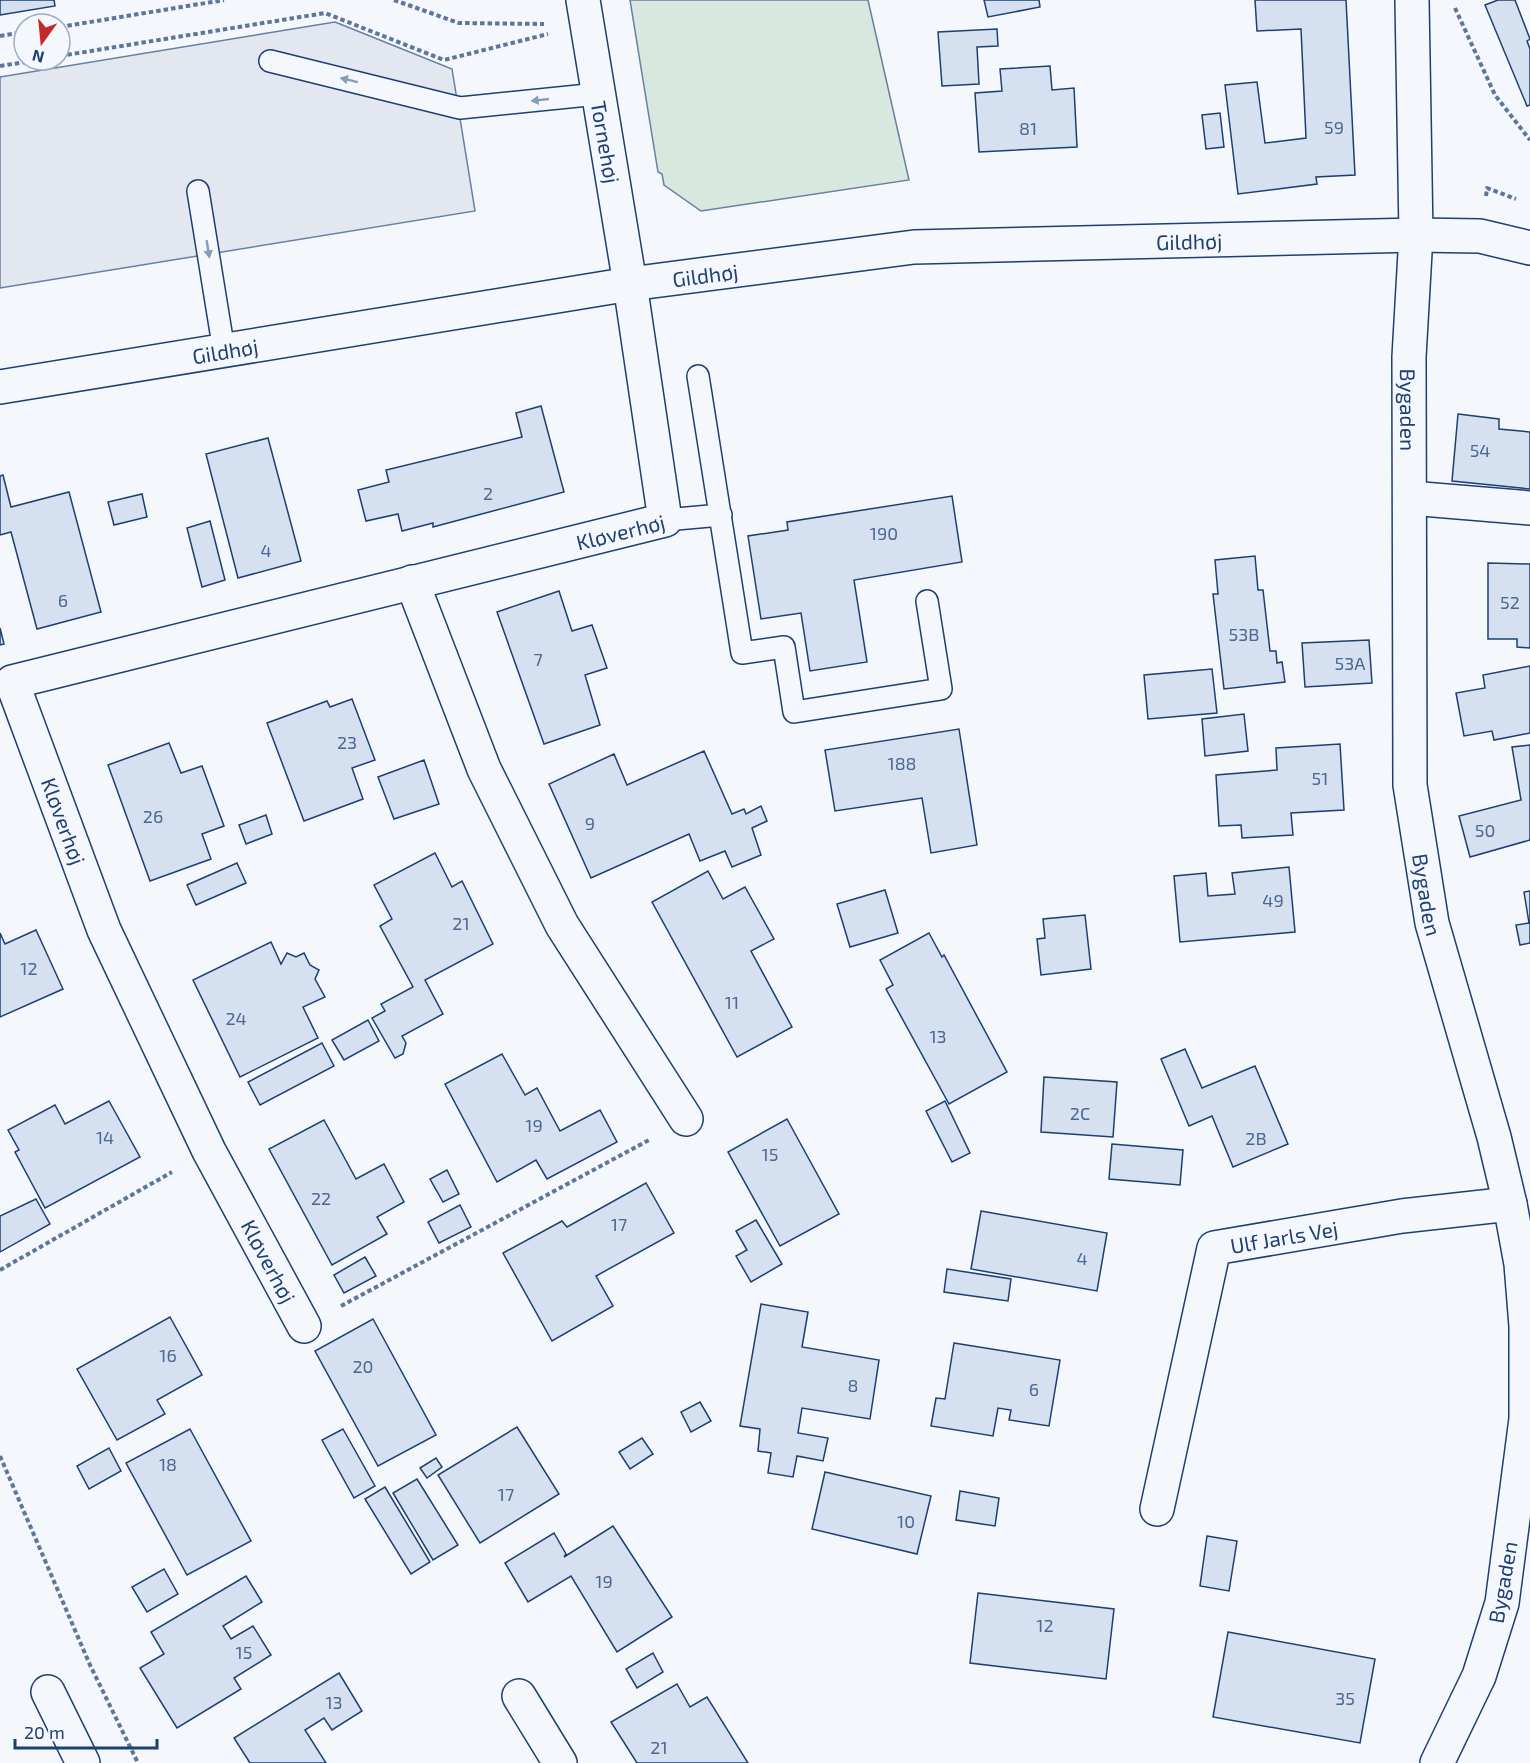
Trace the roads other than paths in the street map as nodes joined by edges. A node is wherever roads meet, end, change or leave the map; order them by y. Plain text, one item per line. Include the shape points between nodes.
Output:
1 (1412, 0) edge
2 (585, 12) edge
3 (270, 61) dead end
4 (598, 94) junction
5 (198, 191) dead end
6 (1416, 235) junction
7 (1530, 248) edge
8 (630, 284) junction
9 (224, 351) junction
10 (698, 376) dead end
11 (0, 387) edge
12 (1410, 498) junction
13 (1530, 508) edge
14 (720, 515) junction
15 (665, 520) junction
16 (412, 582) junction
17 (927, 601) dead end
18 (686, 1119) road end
19 (1510, 1204) junction
20 (304, 1326) road end
21 (1528, 1326) edge
22 (1157, 1509) dead end
23 (48, 1692) dead end
24 (519, 1696) dead end
25 (83, 1763) edge
26 (560, 1763) edge
27 (1437, 1763) edge

1 - 6 street, Bygaden
2 - 4 street, Tornehøj
4 -> 3 lane via 460,108
4 - 8 street, Tornehøj
5 -> 9 lane
6 - 7 street, Gildhøj via 1480,236
6 - 8 street, Gildhøj via 914,247
6 - 12 street, Bygaden via 1409,357
8 - 9 street, Gildhøj
8 - 15 street, Kløverhøj
9 - 11 street, Gildhøj
10 - 14 lane
12 - 13 street
12 - 19 street, Bygaden via 1410,785 1432,923
14 - 15 lane
14 - 17 lane via 742,653 784,647 794,712 941,689
15 - 16 street, Kløverhøj
16 - 18 street via 484,769 562,925
16 - 20 street, Kløverhøj via 12,682 104,930 209,1150
19 - 21 street, Bygaden
19 - 22 street, Ulf Jarls Vej via 1401,1216 1214,1248
21 - 27 street, Bygaden via 1526,1419 1502,1603 1479,1676
23 - 25 street
24 - 26 street

